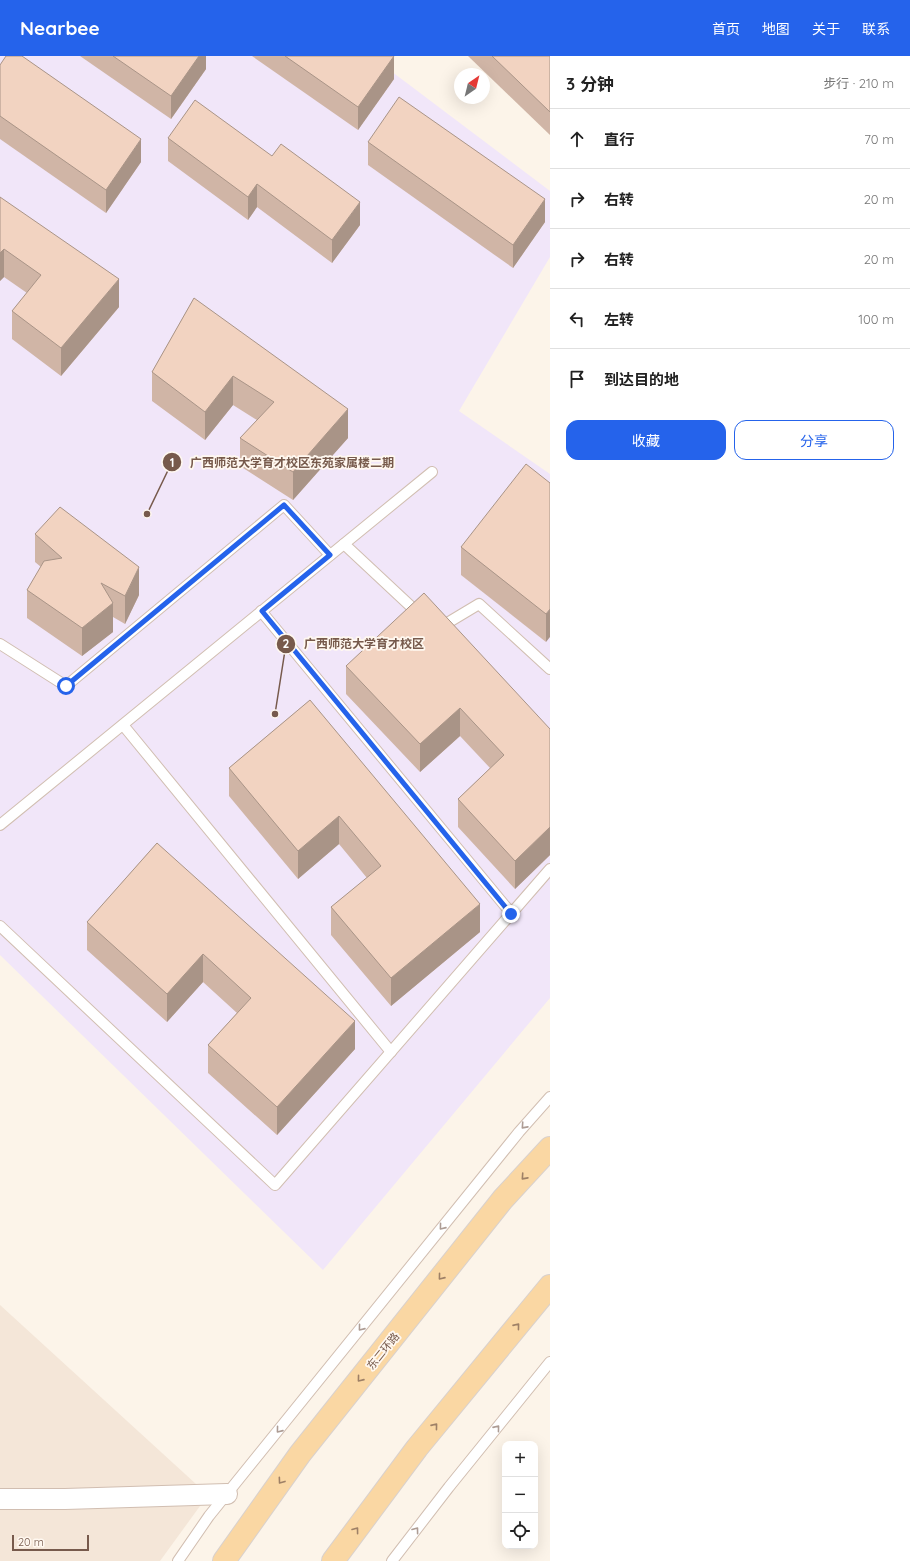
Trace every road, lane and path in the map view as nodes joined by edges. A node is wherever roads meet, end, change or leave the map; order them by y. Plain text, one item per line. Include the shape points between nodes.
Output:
1 (432, 472) dead end
2 (344, 544) junction
3 (330, 555) junction
4 (262, 611) junction
5 (0, 644) edge
6 (550, 669) edge
7 (123, 725) junction
8 (0, 826) edge
9 (550, 869) edge
10 (511, 914) junction
11 (0, 926) edge
12 (391, 1052) junction
13 (550, 1097) edge
14 (550, 1148) edge
15 (550, 1286) edge
16 (550, 1362) edge
17 (227, 1494) junction
18 (0, 1499) edge
19 (178, 1561) edge
20 (224, 1561) edge
21 (333, 1561) edge
22 (392, 1561) edge

1 - 2 lane
2 - 3 lane
2 - 6 lane via 436,630 479,604
3 - 4 lane
3 - 5 lane via 284,505 66,686
4 - 7 lane
4 - 10 lane
7 - 8 lane
7 - 12 lane
9 - 10 lane
10 - 12 lane
11 - 12 lane via 275,1185
13 -> 17 lane
14 -> 20 main road, 东二环路 via 503,1199 300,1454
21 -> 15 main road via 417,1448
22 -> 16 lane
17 - 18 street
17 - 19 lane

